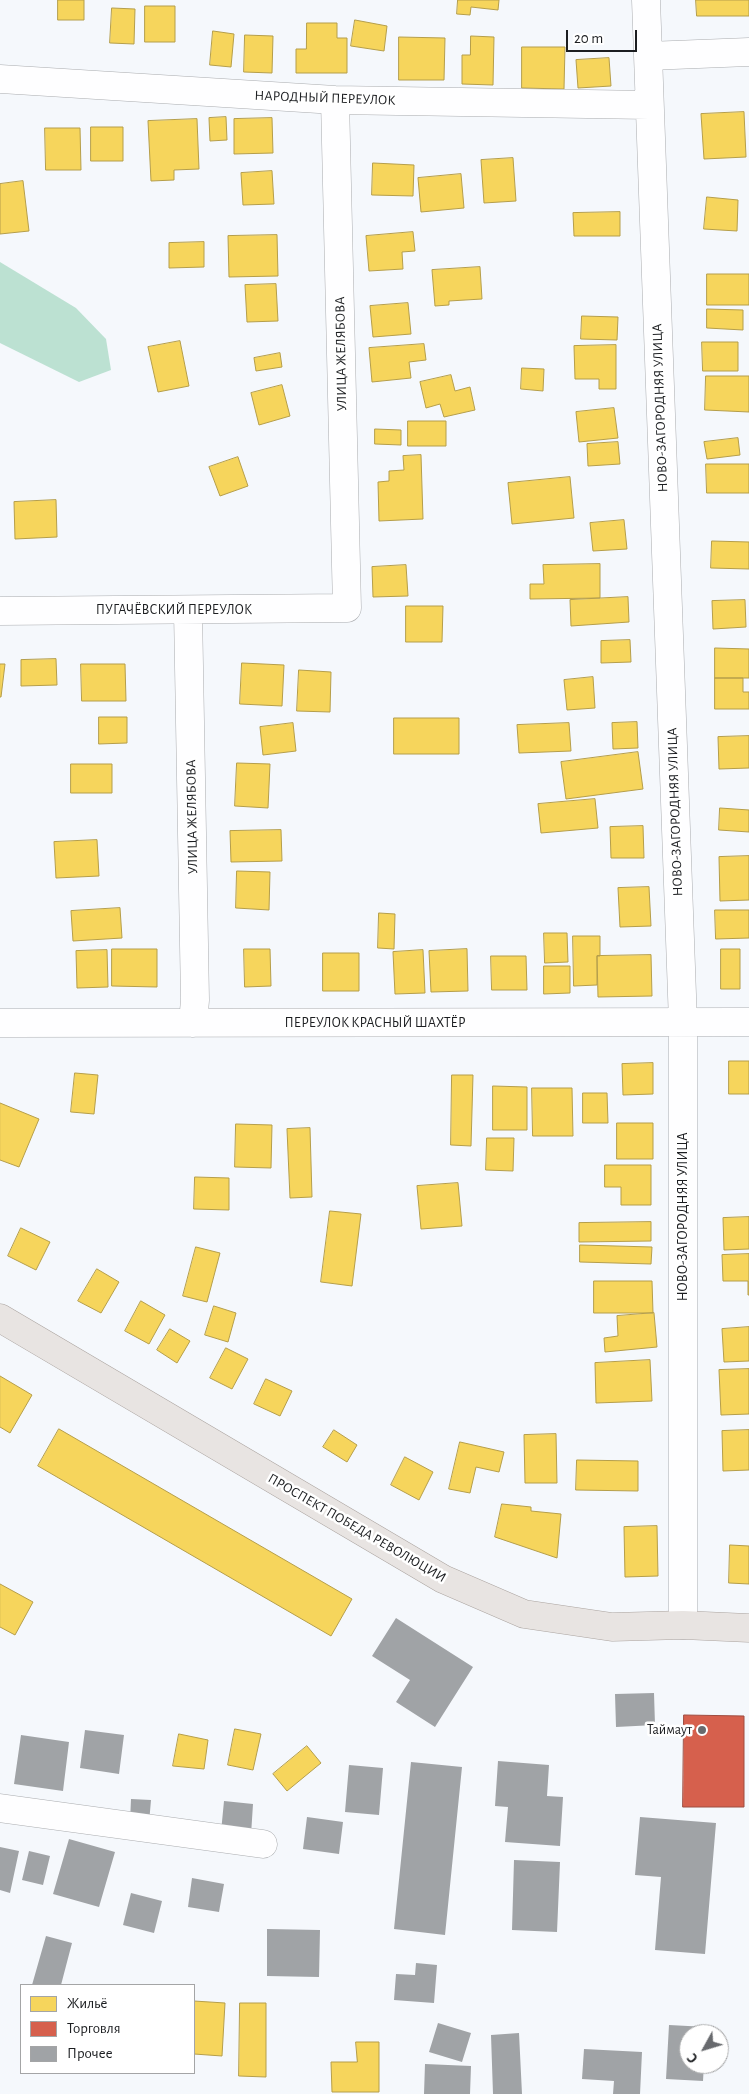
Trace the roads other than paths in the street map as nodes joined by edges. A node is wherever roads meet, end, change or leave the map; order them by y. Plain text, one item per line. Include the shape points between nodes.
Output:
1 (646, 0) edge
2 (749, 52) edge
3 (648, 56) junction
4 (0, 79) edge
5 (335, 100) junction
6 (650, 105) junction
7 (348, 608) joint
8 (0, 611) edge
9 (188, 611) junction
10 (683, 1022) junction
11 (749, 1022) edge
12 (0, 1023) edge
13 (193, 1023) junction
14 (0, 1318) edge
15 (683, 1625) junction
16 (749, 1628) edge
17 (0, 1808) edge
18 (263, 1844) dead end

1 - 3 street, НОВО-ЗАГОРОДНЯЯ УЛИЦА
2 - 3 street
3 - 6 street, НОВО-ЗАГОРОДНЯЯ УЛИЦА
4 - 5 street, НАРОДНЫЙ ПЕРЕУЛОК
5 - 6 street, НАРОДНЫЙ ПЕРЕУЛОК
5 - 7 street, УЛИЦА ЖЕЛЯБОВА
6 - 10 street, НОВО-ЗАГОРОДНЯЯ УЛИЦА
7 - 9 street, ПУГАЧЁВСКИЙ ПЕРЕУЛОК
8 - 9 street, ПУГАЧЁВСКИЙ ПЕРЕУЛОК
9 - 13 street, УЛИЦА ЖЕЛЯБОВА
10 - 11 street, ПЕРЕУЛОК КРАСНЫЙ ШАХТЁР
10 - 13 street, ПЕРЕУЛОК КРАСНЫЙ ШАХТЁР
10 - 15 street, НОВО-ЗАГОРОДНЯЯ УЛИЦА
12 - 13 street, ПЕРЕУЛОК КРАСНЫЙ ШАХТЁР
14 - 15 main road, ПРОСПЕКТ ПОБЕДА РЕВОЛЮЦИИ via 443,1579 524,1614 612,1627
15 - 16 main road, ПРОСПЕКТ ПОБЕДА РЕВОЛЮЦИИ
17 - 18 street

